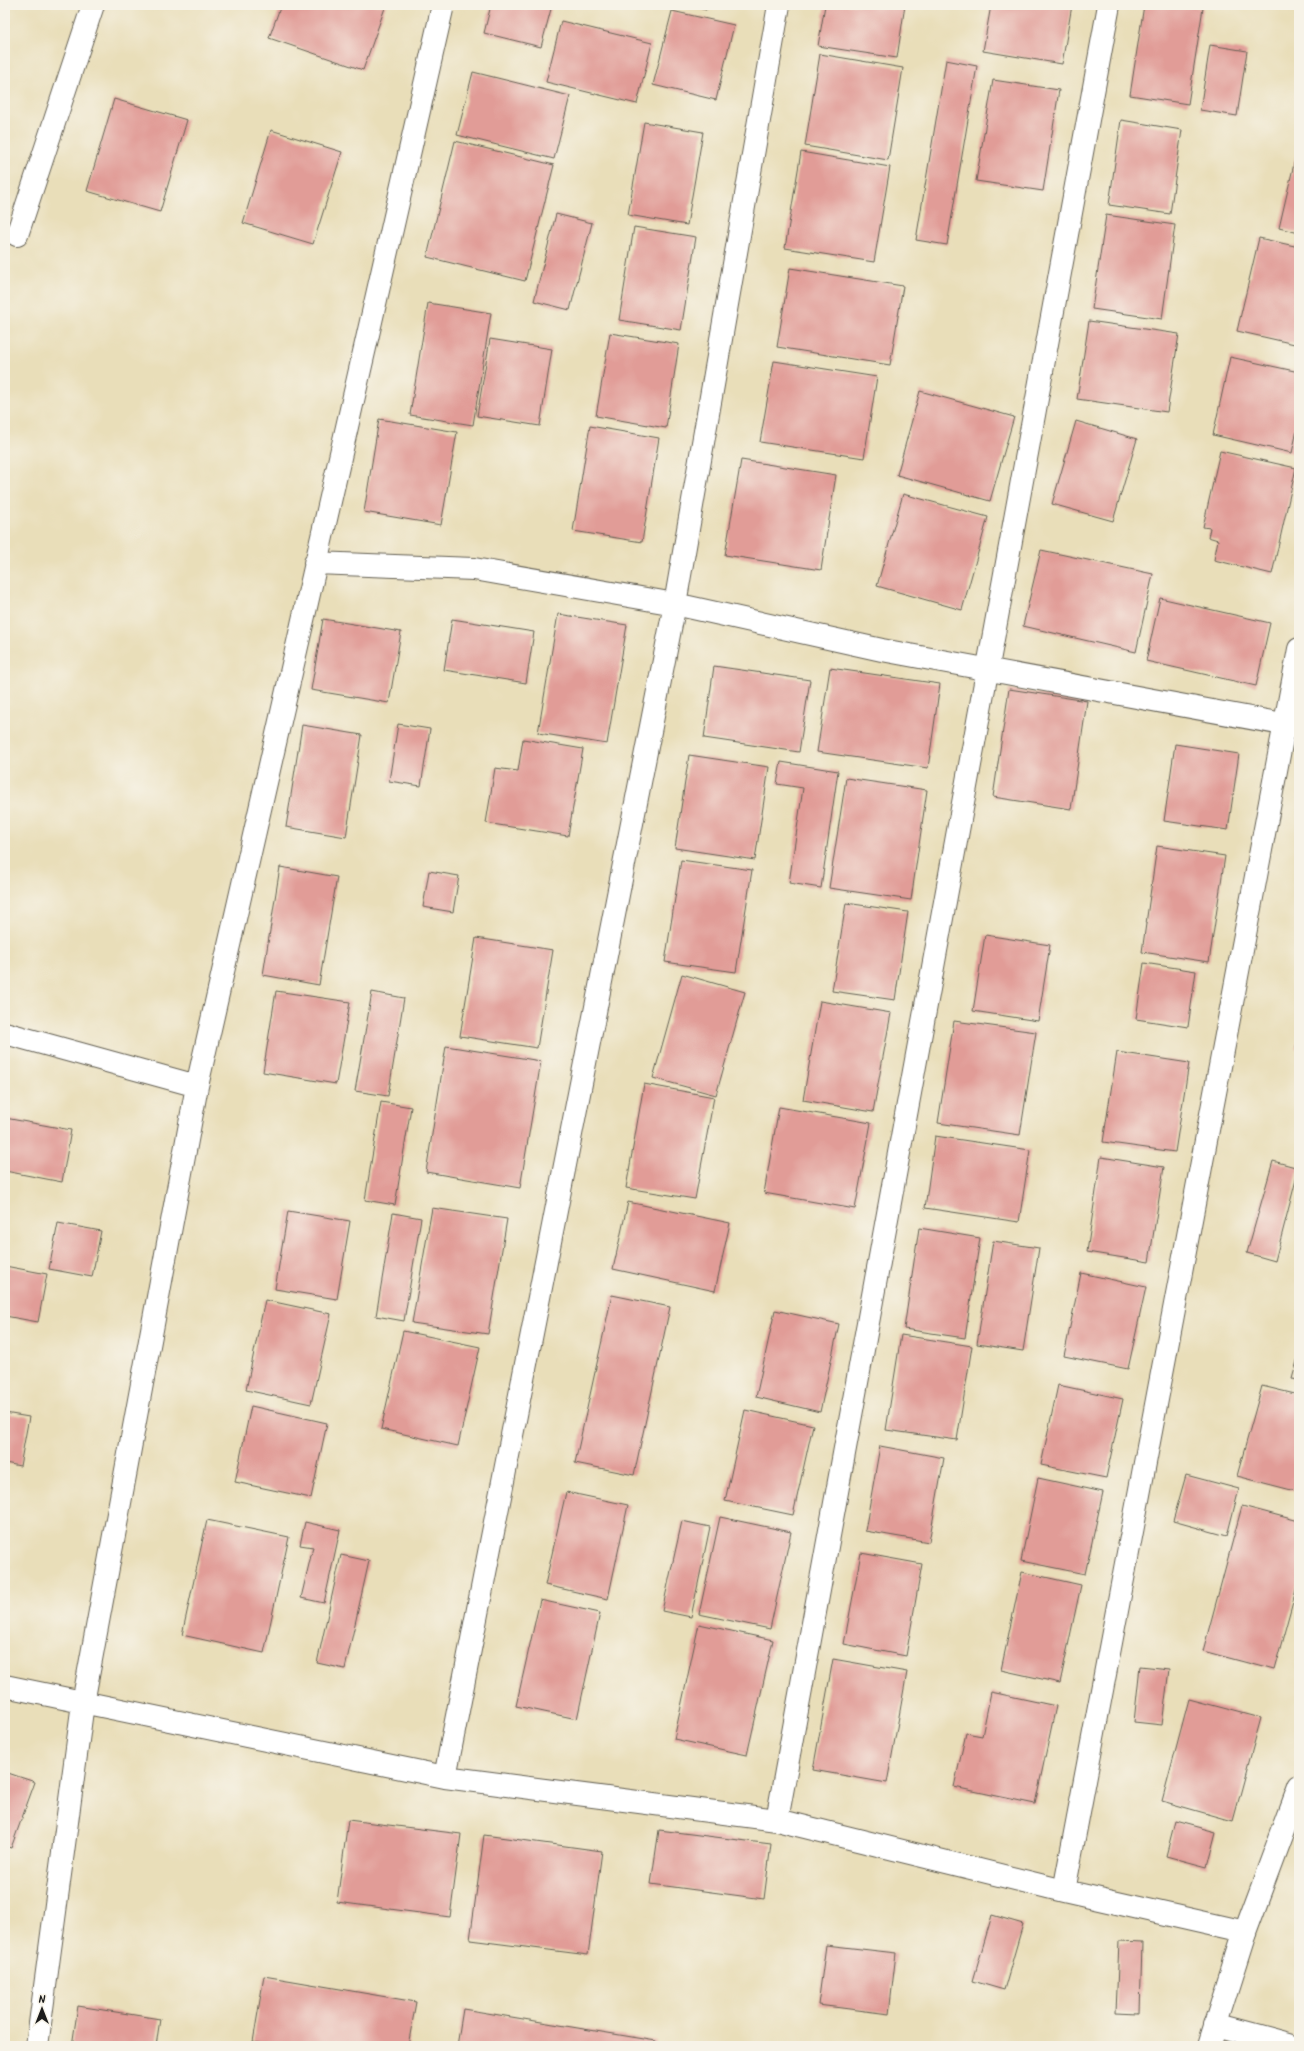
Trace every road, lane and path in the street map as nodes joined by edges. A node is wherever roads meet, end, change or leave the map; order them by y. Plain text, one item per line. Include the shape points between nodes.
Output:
1 (93, 5) edge
2 (443, 5) edge
3 (779, 5) edge
4 (1109, 5) edge
5 (17, 235) dead end
6 (315, 563) junction
7 (675, 604) junction
8 (1299, 649) edge
9 (987, 669) junction
10 (1291, 726) edge
11 (5, 1033) edge
12 (197, 1086) junction
13 (5, 1686) edge
14 (82, 1703) junction
15 (445, 1777) junction
16 (1299, 1787) edge
17 (777, 1820) junction
18 (1064, 1892) junction
19 (1245, 1932) junction
20 (1215, 2025) junction
21 (36, 2046) edge
22 (1209, 2046) edge
23 (1293, 2046) edge

1 - 5 street
2 - 6 street
3 - 7 street
4 - 9 street
6 - 7 street via 474,569
6 - 12 street
7 - 9 street via 882,650
7 - 15 street
8 - 10 street
9 - 10 street
9 - 17 street
10 - 18 street
11 - 12 street
12 - 14 street
13 - 14 street
14 - 15 street
14 - 21 street
15 - 17 street
16 - 19 street
17 - 18 street
18 - 19 street
19 - 20 street
20 - 22 street
20 - 23 street

